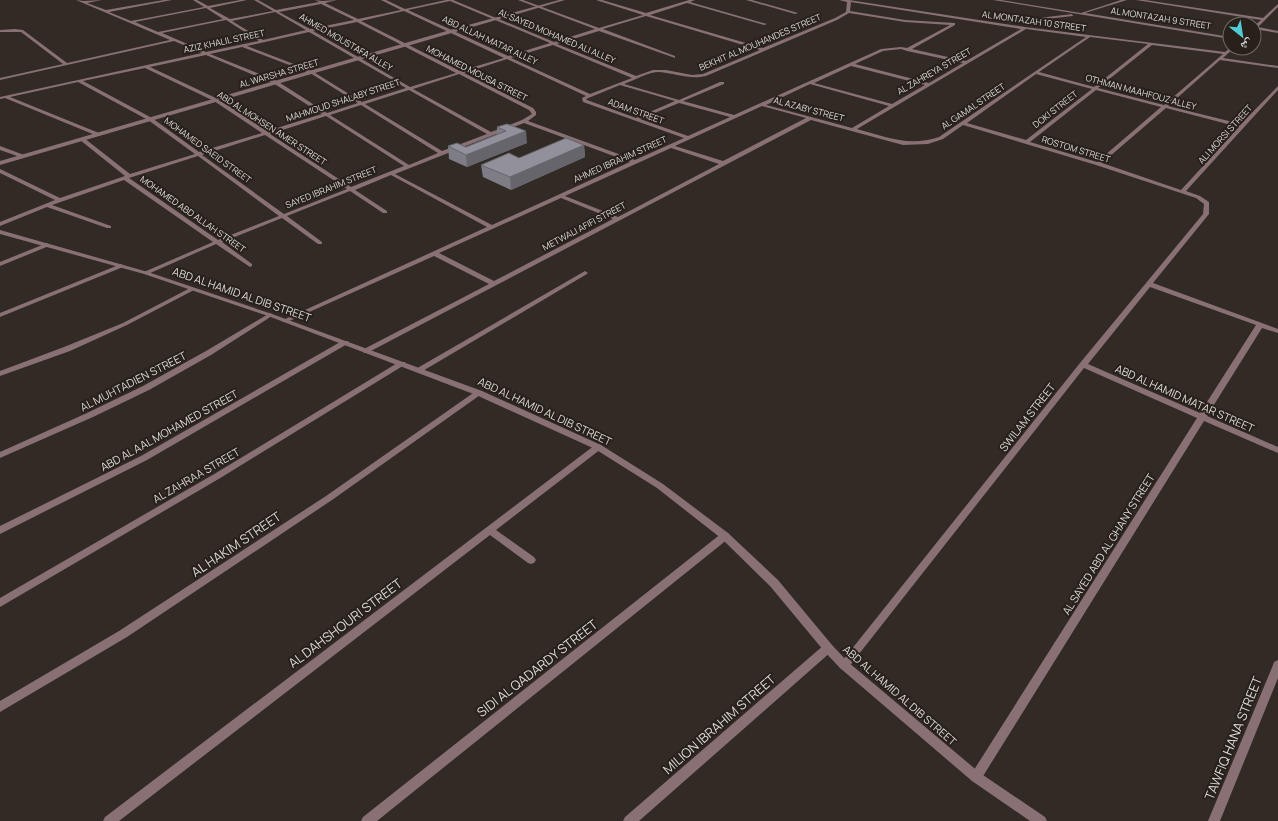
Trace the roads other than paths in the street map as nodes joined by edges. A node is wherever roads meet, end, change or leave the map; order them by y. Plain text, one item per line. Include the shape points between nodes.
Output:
1 (78, 0) edge
2 (100, 0) edge
3 (170, 0) edge
4 (195, 0) edge
5 (245, 0) edge
6 (256, 0) edge
7 (317, 0) edge
8 (335, 0) edge
9 (384, 0) edge
10 (451, 0) edge
11 (520, 0) edge
12 (563, 0) edge
13 (598, 0) edge
14 (680, 0) edge
15 (693, 0) edge
16 (748, 0) edge
17 (841, 0) edge
18 (995, 0) edge
19 (1125, 0) edge
20 (1138, 0) edge
21 (849, 1) junction
22 (322, 2) junction
23 (687, 2) junction
24 (84, 3) junction
25 (1278, 5) edge
26 (207, 7) junction
27 (538, 7) junction
28 (406, 10) junction
29 (107, 11) junction
30 (276, 11) junction
31 (796, 12) dead end
32 (848, 12) junction
33 (646, 14) junction
34 (1081, 14) junction
35 (496, 18) junction
36 (961, 19) junction
37 (1264, 19) joint
38 (229, 20) junction
39 (357, 20) junction
40 (130, 22) junction
41 (989, 22) junction
42 (765, 24) dead end
43 (953, 24) junction
44 (1025, 28) junction
45 (597, 29) junction
46 (1262, 29) edge
47 (310, 30) junction
48 (0, 31) edge
49 (451, 31) junction
50 (1278, 32) edge
51 (157, 33) junction
52 (1089, 36) junction
53 (1222, 37) edge
54 (174, 40) junction
55 (262, 41) junction
56 (555, 43) junction
57 (1151, 44) junction
58 (242, 45) junction
59 (404, 45) junction
60 (764, 50) junction
61 (907, 50) junction
62 (205, 53) junction
63 (1222, 53) edge
64 (1223, 56) edge
65 (508, 57) junction
66 (357, 58) junction
67 (674, 58) dead end
68 (1220, 59) junction
69 (965, 62) junction
70 (66, 64) junction
71 (850, 64) junction
72 (145, 66) junction
73 (1278, 67) edge
74 (311, 72) junction
75 (458, 72) junction
76 (1036, 73) junction
77 (636, 78) junction
78 (0, 79) edge
79 (79, 81) junction
80 (275, 82) junction
81 (722, 83) dead end
82 (810, 83) junction
83 (620, 84) junction
84 (928, 84) junction
85 (1278, 87) edge
86 (407, 88) junction
87 (1095, 88) junction
88 (588, 95) junction
89 (0, 98) edge
90 (6, 98) junction
91 (216, 100) junction
92 (680, 101) junction
93 (361, 103) junction
94 (762, 104) junction
95 (891, 106) junction
96 (1165, 106) junction
97 (324, 115) junction
98 (734, 117) junction
99 (810, 118) junction
100 (150, 119) junction
101 (636, 119) junction
102 (524, 121) junction
103 (963, 123) junction
104 (1242, 126) junction
105 (853, 129) junction
106 (267, 133) junction
107 (97, 134) junction
108 (490, 134) junction
109 (688, 138) junction
110 (82, 139) junction
111 (1026, 142) junction
112 (671, 146) junction
113 (0, 148) edge
114 (441, 153) junction
115 (199, 155) junction
116 (22, 156) junction
117 (634, 162) junction
118 (0, 163) edge
119 (723, 163) junction
120 (1098, 164) junction
121 (407, 166) junction
122 (0, 171) edge
123 (390, 173) junction
124 (127, 177) junction
125 (351, 189) junction
126 (1183, 191) junction
127 (561, 196) junction
128 (60, 200) junction
129 (46, 205) junction
130 (386, 212) dead end
131 (284, 216) junction
132 (618, 219) junction
133 (0, 224) edge
134 (109, 227) dead end
135 (491, 227) junction
136 (0, 232) edge
137 (217, 242) junction
138 (320, 243) dead end
139 (47, 245) junction
140 (434, 252) junction
141 (0, 264) edge
142 (250, 265) dead end
143 (121, 266) junction
144 (585, 273) dead end
145 (146, 274) junction
146 (494, 284) junction
147 (1149, 284) junction
148 (192, 289) junction
149 (0, 315) edge
150 (270, 316) junction
151 (285, 321) junction
152 (1260, 325) junction
153 (1278, 332) edge
154 (345, 343) junction
155 (367, 351) junction
156 (402, 364) junction
157 (1083, 365) junction
158 (418, 370) junction
159 (0, 374) edge
160 (479, 393) junction
161 (1201, 417) junction
162 (598, 447) junction
163 (1278, 450) edge
164 (0, 455) edge
165 (0, 530) edge
166 (490, 530) junction
167 (725, 536) junction
168 (531, 560) dead end
169 (0, 603) edge
170 (828, 648) junction
171 (844, 665) junction
172 (1278, 665) edge
173 (0, 707) edge
174 (976, 777) junction
175 (109, 821) edge
176 (367, 821) edge
177 (629, 821) edge
178 (1041, 821) edge
179 (1214, 821) edge

1 - 24 street
2 - 24 street
3 - 29 street
4 - 26 street
5 - 26 street
6 - 30 street, AHMED MOUSTAFA ALLEY
7 - 22 street, MOHAMED MOUSA STREET
8 - 22 street
9 - 28 street, ABD ALLAH MATAR ALLEY
10 - 28 street, AZIZ KHALIL STREET
10 - 35 street, AL SAYED MOHAMED ALI ALLEY
11 - 27 street
12 - 27 street, AL WARSHA STREET
13 - 33 street
14 - 23 street
15 - 23 street, MAHMOUD SHALABY STREET
16 - 31 street
17 - 21 street, AL MONTAZAH 10 STREET
18 - 34 street, AL MONTAZAH 9 STREET
19 - 34 street
20 - 37 street
21 - 32 street
21 - 36 street, AL MONTAZAH 10 STREET
22 - 30 street
22 - 39 street, MOHAMED MOUSA STREET
23 - 33 street, MAHMOUD SHALABY STREET
23 - 42 street
24 - 29 street
25 - 37 street
26 - 38 street
26 - 40 street
27 - 35 street, AL WARSHA STREET
27 - 45 street
28 - 39 street, AZIZ KHALIL STREET
28 - 49 street, ABD ALLAH MATAR ALLEY
29 - 40 street
30 - 38 street
30 - 47 street, AHMED MOUSTAFA ALLEY
32 - 43 street via 905,21
32 - 60 street, BEKHIT AL MOUHANDES STREET
33 - 45 street, MAHMOUD SHALABY STREET
33 - 60 street
34 - 41 street
34 - 53 street, AL MONTAZAH 9 STREET
35 - 49 street, AL WARSHA STREET
35 - 56 street, AL SAYED MOHAMED ALI ALLEY
36 - 41 street, AL MONTAZAH 10 STREET
36 - 43 street
38 - 51 street
38 - 55 street
39 - 47 street, AZIZ KHALIL STREET
39 - 59 street, MOHAMED MOUSA STREET
40 - 51 street
41 - 44 street, AL MONTAZAH 10 STREET
43 - 61 street
44 - 52 street, AL MONTAZAH 10 STREET
44 - 69 street, AL ZAHREYA STREET
45 - 56 street, MAHMOUD SHALABY STREET
45 - 67 street
46 - 50 street
47 - 55 street, AZIZ KHALIL STREET
47 - 66 street, AHMED MOUSTAFA ALLEY
48 - 70 street via 22,31
49 - 59 street, AL WARSHA STREET
49 - 65 street, ABD ALLAH MATAR ALLEY
51 - 54 street
52 - 57 street, AL MONTAZAH 10 STREET
52 - 76 street, AL GAMAL STREET
54 - 62 street
54 - 70 street
55 - 58 street, AZIZ KHALIL STREET
56 - 65 street, MAHMOUD SHALABY STREET
56 - 77 street, AL SAYED MOHAMED ALI ALLEY
57 - 63 street, AL MONTAZAH 10 STREET
57 - 87 street, DOKI STREET
58 - 62 street, AZIZ KHALIL STREET
58 - 74 street
59 - 66 street, AL WARSHA STREET
59 - 75 street, MOHAMED MOUSA STREET
60 - 77 street, BEKHIT AL MOUHANDES STREET via 701,76 654,71
61 - 69 street, AHMED IBRAHIM STREET
61 - 71 street, AHMED IBRAHIM STREET via 882,50
62 - 72 street, AZIZ KHALIL STREET
62 - 80 street
64 - 68 street
65 - 75 street, MAHMOUD SHALABY STREET
65 - 88 street, ABD ALLAH MATAR ALLEY
66 - 74 street, AL WARSHA STREET
66 - 86 street, AHMED MOUSTAFA ALLEY
68 - 73 street
68 - 96 street
69 - 84 street, AL ZAHREYA STREET
70 - 78 street
71 - 82 street, AHMED IBRAHIM STREET
71 - 84 street
72 - 79 street, AZIZ KHALIL STREET
72 - 91 street, ABD AL MOHSEN AMER STREET
74 - 80 street, AL WARSHA STREET
74 - 93 street
75 - 86 street, MAHMOUD SHALABY STREET
75 - 102 street, MOHAMED MOUSA STREET via 531,109 534,115
76 - 87 street, OTHMAN MAAHFOUZ ALLEY
76 - 103 street, AL GAMAL STREET
77 - 83 street
79 - 90 street, AZIZ KHALIL STREET
79 - 100 street, MOHAMED SAEID STREET
80 - 91 street, AL WARSHA STREET
80 - 97 street
81 - 92 street
82 - 94 street, AHMED IBRAHIM STREET
82 - 95 street
83 - 88 street
83 - 92 street
84 - 95 street, AL ZAHREYA STREET
85 - 104 street, ALI MORSI STREET
86 - 93 street, MAHMOUD SHALABY STREET
86 - 108 street, AHMED MOUSTAFA ALLEY
87 - 96 street, OTHMAN MAAHFOUZ ALLEY
87 - 111 street, DOKI STREET
88 - 101 street, ADAM STREET via 584,98 585,101
89 - 90 street, AZIZ KHALIL STREET
90 - 107 street
91 - 100 street, AL WARSHA STREET
91 - 106 street, ABD AL MOHSEN AMER STREET
92 - 98 street
92 - 101 street
93 - 97 street, MAHMOUD SHALABY STREET
93 - 114 street
94 - 98 street, AHMED IBRAHIM STREET
94 - 99 street, AL AZABY STREET
95 - 105 street, AL ZAHREYA STREET
96 - 104 street, OTHMAN MAAHFOUZ ALLEY
96 - 120 street
97 - 106 street, MAHMOUD SHALABY STREET
97 - 121 street
98 - 109 street, AHMED IBRAHIM STREET
99 - 105 street, AL AZABY STREET
99 - 119 street, METWALI AFIFI STREET
100 - 107 street, AL WARSHA STREET
100 - 115 street, MOHAMED SAEID STREET
101 - 109 street, ADAM STREET
102 - 108 street, SAYED IBRAHIM STREET
102 - 117 street
103 - 105 street, AL GAMAL STREET via 935,141 915,144
103 - 111 street, ROSTOM STREET
104 - 126 street, ALI MORSI STREET
106 - 115 street, MAHMOUD SHALABY STREET
106 - 125 street, ABD AL MOHSEN AMER STREET
107 - 110 street, AL WARSHA STREET
108 - 114 street, SAYED IBRAHIM STREET
109 - 112 street, AHMED IBRAHIM STREET
110 - 116 street, AL WARSHA STREET
110 - 124 street, MOHAMED ABD ALLAH STREET
111 - 120 street, ROSTOM STREET
112 - 117 street, AHMED IBRAHIM STREET
112 - 119 street
113 - 116 street
114 - 121 street, SAYED IBRAHIM STREET
115 - 124 street, MAHMOUD SHALABY STREET
115 - 131 street, MOHAMED SAEID STREET
116 - 118 street, AL WARSHA STREET
117 - 127 street, AHMED IBRAHIM STREET
119 - 132 street, METWALI AFIFI STREET
120 - 126 street, ROSTOM STREET
121 - 123 street, SAYED IBRAHIM STREET
122 - 128 street
123 - 125 street, SAYED IBRAHIM STREET
123 - 135 street
124 - 128 street, MAHMOUD SHALABY STREET
124 - 137 street, MOHAMED ABD ALLAH STREET
125 - 130 street, ABD AL MOHSEN AMER STREET
125 - 131 street, SAYED IBRAHIM STREET
126 - 147 street, SWILAM STREET via 1198,196 1207,203 1206,214
127 - 132 street
127 - 135 street, AHMED IBRAHIM STREET
128 - 129 street, MAHMOUD SHALABY STREET
129 - 133 street, MAHMOUD SHALABY STREET
129 - 134 street
131 - 137 street, SAYED IBRAHIM STREET
131 - 138 street, MOHAMED SAEID STREET
132 - 146 street, METWALI AFIFI STREET
135 - 140 street, AHMED IBRAHIM STREET
136 - 139 street, ABD AL HAMID AL DIB STREET
137 - 142 street, MOHAMED ABD ALLAH STREET
137 - 145 street, SAYED IBRAHIM STREET
139 - 141 street
139 - 143 street, ABD AL HAMID AL DIB STREET
140 - 146 street
140 - 151 street, AHMED IBRAHIM STREET
143 - 145 street, ABD AL HAMID AL DIB STREET
143 - 149 street
144 - 158 street
145 - 148 street, ABD AL HAMID AL DIB STREET
146 - 155 street, METWALI AFIFI STREET
147 - 152 street
147 - 157 street, SWILAM STREET
148 - 150 street, ABD AL HAMID AL DIB STREET
148 - 159 street via 110,330
150 - 151 street, ABD AL HAMID AL DIB STREET
150 - 164 street, AL MUHTADIEN STREET via 146,388
151 - 154 street, ABD AL HAMID AL DIB STREET
152 - 153 street
152 - 161 street, AL SAYED ABD AL GHANY STREET
154 - 155 street, ABD AL HAMID AL DIB STREET
154 - 165 street, ABD AL AAL MOHAMED STREET via 144,458
155 - 156 street, ABD AL HAMID AL DIB STREET
156 - 158 street, ABD AL HAMID AL DIB STREET
156 - 169 street, AL ZAHRAA STREET
157 - 161 street, ABD AL HAMID MATAR STREET
157 - 171 street, SWILAM STREET
158 - 160 street, ABD AL HAMID AL DIB STREET
160 - 162 street, ABD AL HAMID AL DIB STREET
160 - 173 street, AL HAKIM STREET via 323,502 123,634
161 - 163 street, ABD AL HAMID MATAR STREET
161 - 174 street, AL SAYED ABD AL GHANY STREET
162 - 166 street, AL DAHSHOURI STREET
162 - 167 street, ABD AL HAMID AL DIB STREET via 660,486
166 - 168 street
166 - 175 street, AL DAHSHOURI STREET
167 - 170 street, ABD AL HAMID AL DIB STREET via 774,583
167 - 176 street, SIDI AL QADARDY STREET
170 - 171 street, ABD AL HAMID AL DIB STREET
170 - 177 street, MILION IBRAHIM STREET
171 - 174 street, ABD AL HAMID AL DIB STREET
172 - 179 street, TAWFIQ HANA STREET
174 - 178 street, ABD AL HAMID AL DIB STREET

